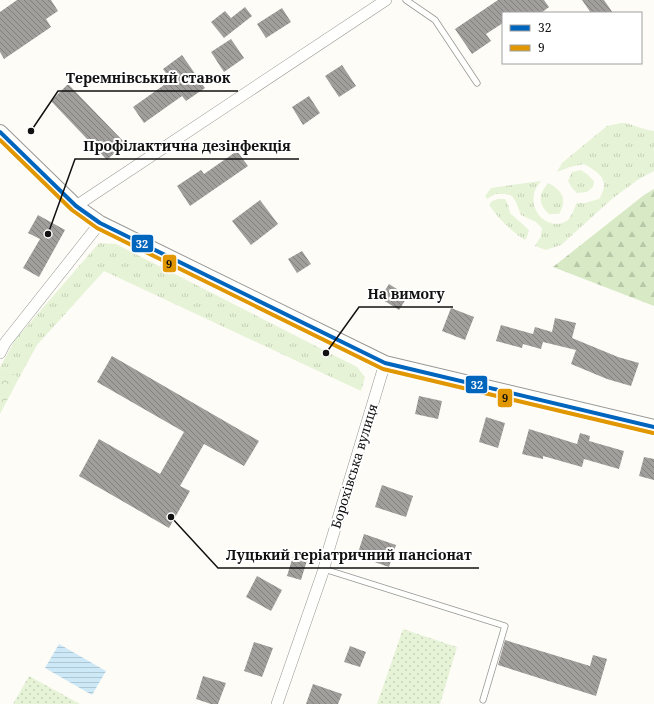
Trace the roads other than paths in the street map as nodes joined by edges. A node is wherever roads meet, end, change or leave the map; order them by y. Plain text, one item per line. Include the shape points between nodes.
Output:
1 (386, 0) edge
2 (406, 0) edge
3 (477, 83) dead end
4 (0, 132) edge
5 (76, 206) junction
6 (100, 223) junction
7 (0, 353) edge
8 (385, 363) junction
9 (654, 427) edge
10 (324, 569) junction
11 (483, 700) dead end
12 (277, 704) edge

1 - 5 street
2 - 3 lane via 435,20
4 - 5 street
5 - 6 street
6 - 7 street via 5,343
6 - 8 street
8 - 9 street
8 - 10 street, Борохівська вулиця
10 - 11 lane via 505,626
10 - 12 street, Борохівська вулиця

